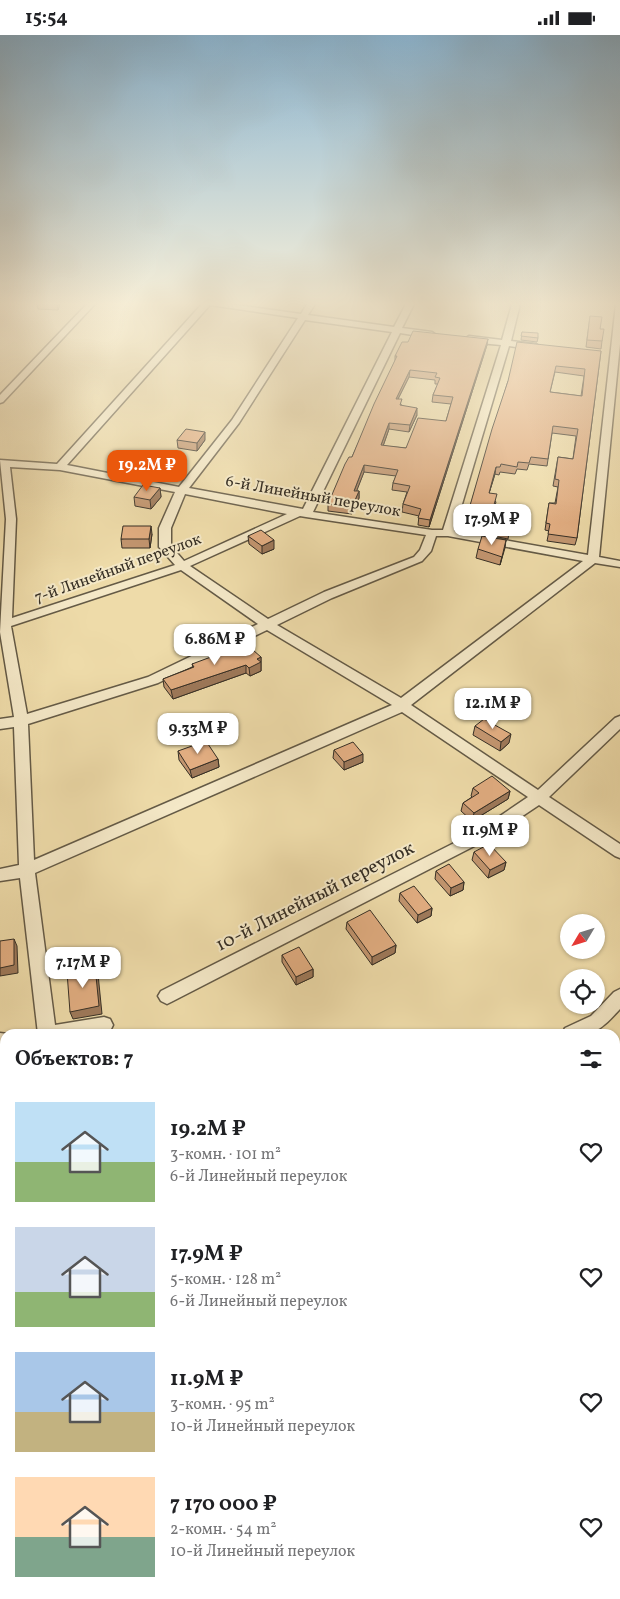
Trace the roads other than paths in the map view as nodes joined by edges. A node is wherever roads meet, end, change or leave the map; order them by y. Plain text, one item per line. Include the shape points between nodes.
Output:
1 (22, 377) edge
2 (141, 377) edge
3 (265, 377) edge
4 (373, 377) edge
5 (496, 377) edge
6 (610, 377) edge
7 (0, 400) edge
8 (2, 463) edge
9 (60, 467) junction
10 (181, 491) junction
11 (303, 513) junction
12 (432, 533) junction
13 (448, 533) junction
14 (593, 559) junction
15 (620, 564) edge
16 (182, 566) junction
17 (268, 625) junction
18 (2, 626) edge
19 (402, 705) junction
20 (21, 721) junction
21 (620, 721) edge
22 (0, 724) edge
23 (540, 797) junction
24 (620, 852) edge
25 (27, 870) junction
26 (0, 875) edge
27 (168, 995) dead end
28 (620, 997) edge
29 (104, 1025) dead end
30 (47, 1029) edge
31 (79, 1029) edge
32 (582, 1029) edge

1 - 7 street
2 - 9 street
3 - 10 street via 236,421
4 - 11 street
5 - 13 street
6 - 14 street
8 - 9 street, 6-й Линейный переулок
8 - 18 street via 11,519
9 - 10 street, 6-й Линейный переулок
10 - 11 street, 6-й Линейный переулок
10 - 16 street via 165,528 165,547
11 - 12 street, 6-й Линейный переулок
11 - 16 street, 7-й Линейный переулок
12 - 13 street, 6-й Линейный переулок
12 - 17 street via 418,559 328,595
13 - 14 street, 6-й Линейный переулок
14 - 15 street, 6-й Линейный переулок
14 - 19 street
16 - 17 street
16 - 18 street, 7-й Линейный переулок
17 - 19 street
17 - 20 street via 153,681
18 - 20 street
19 - 23 street
19 - 25 street
20 - 22 street
20 - 25 street
21 - 23 street, 10-й Линейный переулок
23 - 24 street
23 - 27 street, 10-й Линейный переулок via 483,835
25 - 26 street
25 - 30 street
28 - 32 street via 597,1022
29 - 31 street

